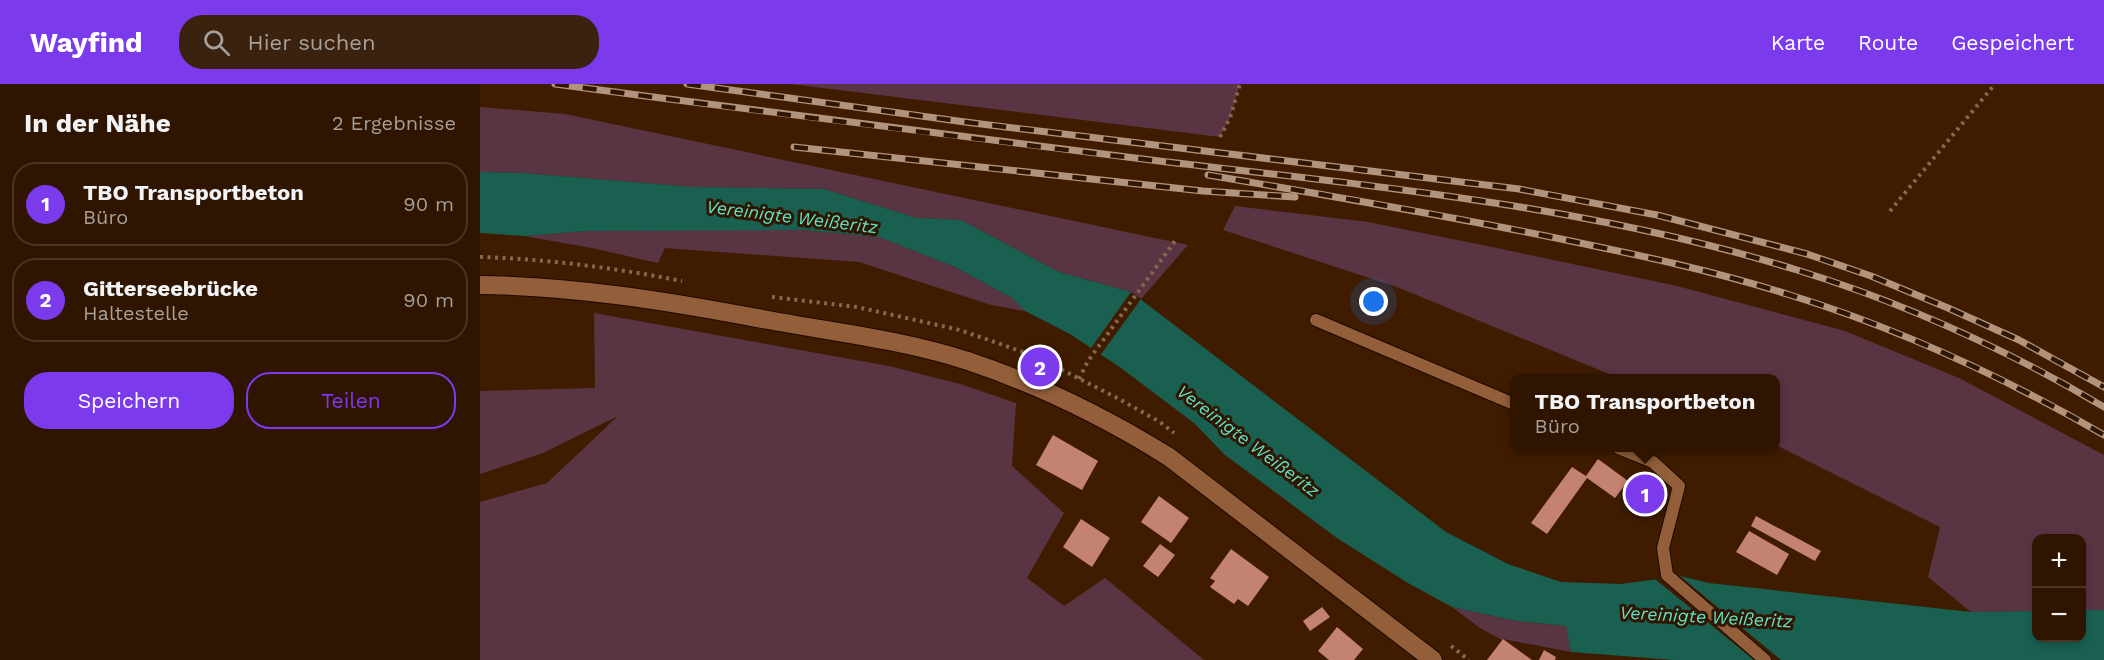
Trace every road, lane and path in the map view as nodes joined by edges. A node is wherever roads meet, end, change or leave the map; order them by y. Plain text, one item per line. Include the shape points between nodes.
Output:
1 (1240, 84) edge
2 (1995, 84) edge
3 (1220, 138) dead end
4 (1890, 211) dead end
5 (1175, 241) dead end
6 (480, 285) edge
7 (1316, 320) dead end
8 (1079, 379) dead end
9 (1510, 402) edge
10 (1630, 452) edge
11 (1433, 660) edge
12 (1765, 660) edge

1 - 3 path
2 - 4 path
5 - 8 path
6 - 11 main road via 570,288 703,308 902,345 967,361 1030,384 1124,428 1168,457
7 - 9 lane
10 - 12 lane via 1653,462 1679,486 1663,548 1667,575

